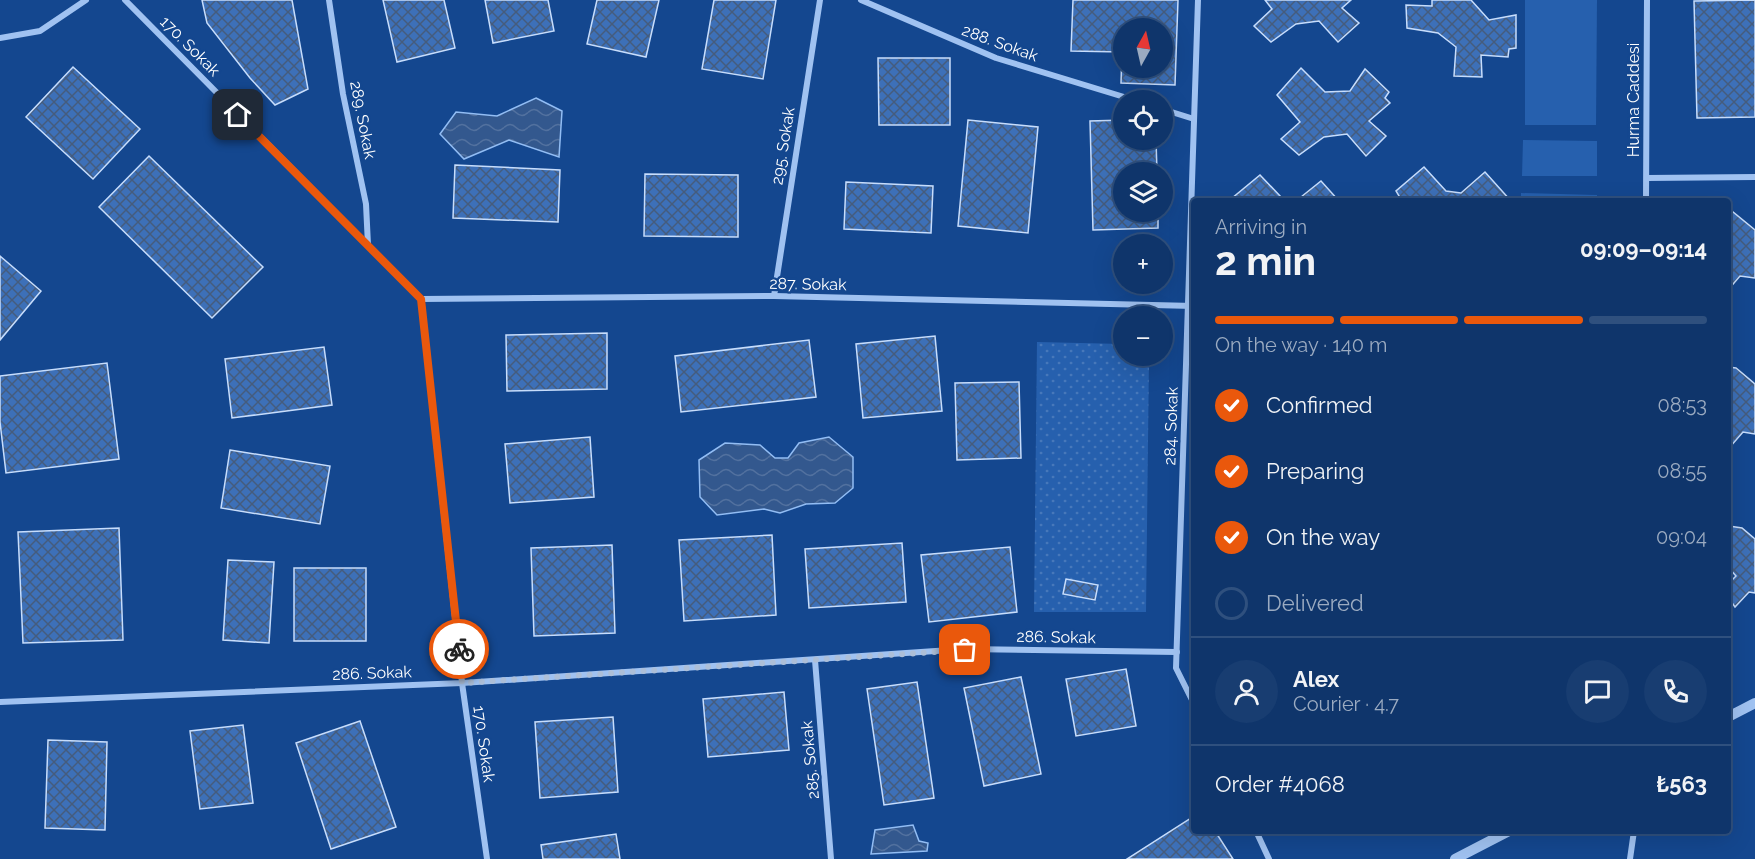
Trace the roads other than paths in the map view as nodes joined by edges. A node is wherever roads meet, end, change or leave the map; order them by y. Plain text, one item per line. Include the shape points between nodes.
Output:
1 (86, 0) edge
2 (125, 0) edge
3 (329, 0) edge
4 (820, 0) edge
5 (861, 0) edge
6 (1198, 0) edge
7 (1647, 0) edge
8 (0, 38) edge
9 (1113, 94) edge
10 (1173, 112) edge
11 (1194, 119) junction
12 (1755, 177) edge
13 (1647, 178) junction
14 (1193, 198) edge
15 (1646, 198) edge
16 (368, 246) junction
17 (774, 296) junction
18 (421, 299) junction
19 (1191, 306) edge
20 (1177, 652) junction
21 (815, 660) junction
22 (462, 683) junction
23 (1191, 698) edge
24 (0, 702) edge
25 (1755, 703) edge
26 (1731, 715) edge
27 (1257, 834) edge
28 (1503, 834) edge
29 (1634, 834) edge
30 (487, 859) edge
31 (831, 859) edge
32 (1269, 859) edge
33 (1455, 859) edge
34 (1630, 859) edge

1 - 8 street via 40,31
2 - 16 street, 170. Sokak
3 - 16 street, 289. Sokak via 343,94 366,204
4 - 17 street, 295. Sokak
5 - 9 street, 288. Sokak via 996,58
6 - 11 street, 284. Sokak
7 - 13 street, Hurma Caddesi
10 - 11 street
11 - 14 street, 284. Sokak
12 - 13 street
13 - 15 street, Hurma Caddesi
16 - 18 street, 170. Sokak
17 - 18 street, 287. Sokak
17 - 19 street, 287. Sokak
18 - 22 street, 170. Sokak
19 - 20 street, 284. Sokak
20 - 21 street, 286. Sokak via 965,650
20 - 23 street, 284. Sokak via 1176,668
21 - 22 street, 286. Sokak
21 - 31 street, 285. Sokak
22 - 24 street, 286. Sokak
22 - 30 street, 170. Sokak
25 - 26 street
27 - 32 street
28 - 33 street
29 - 34 street

